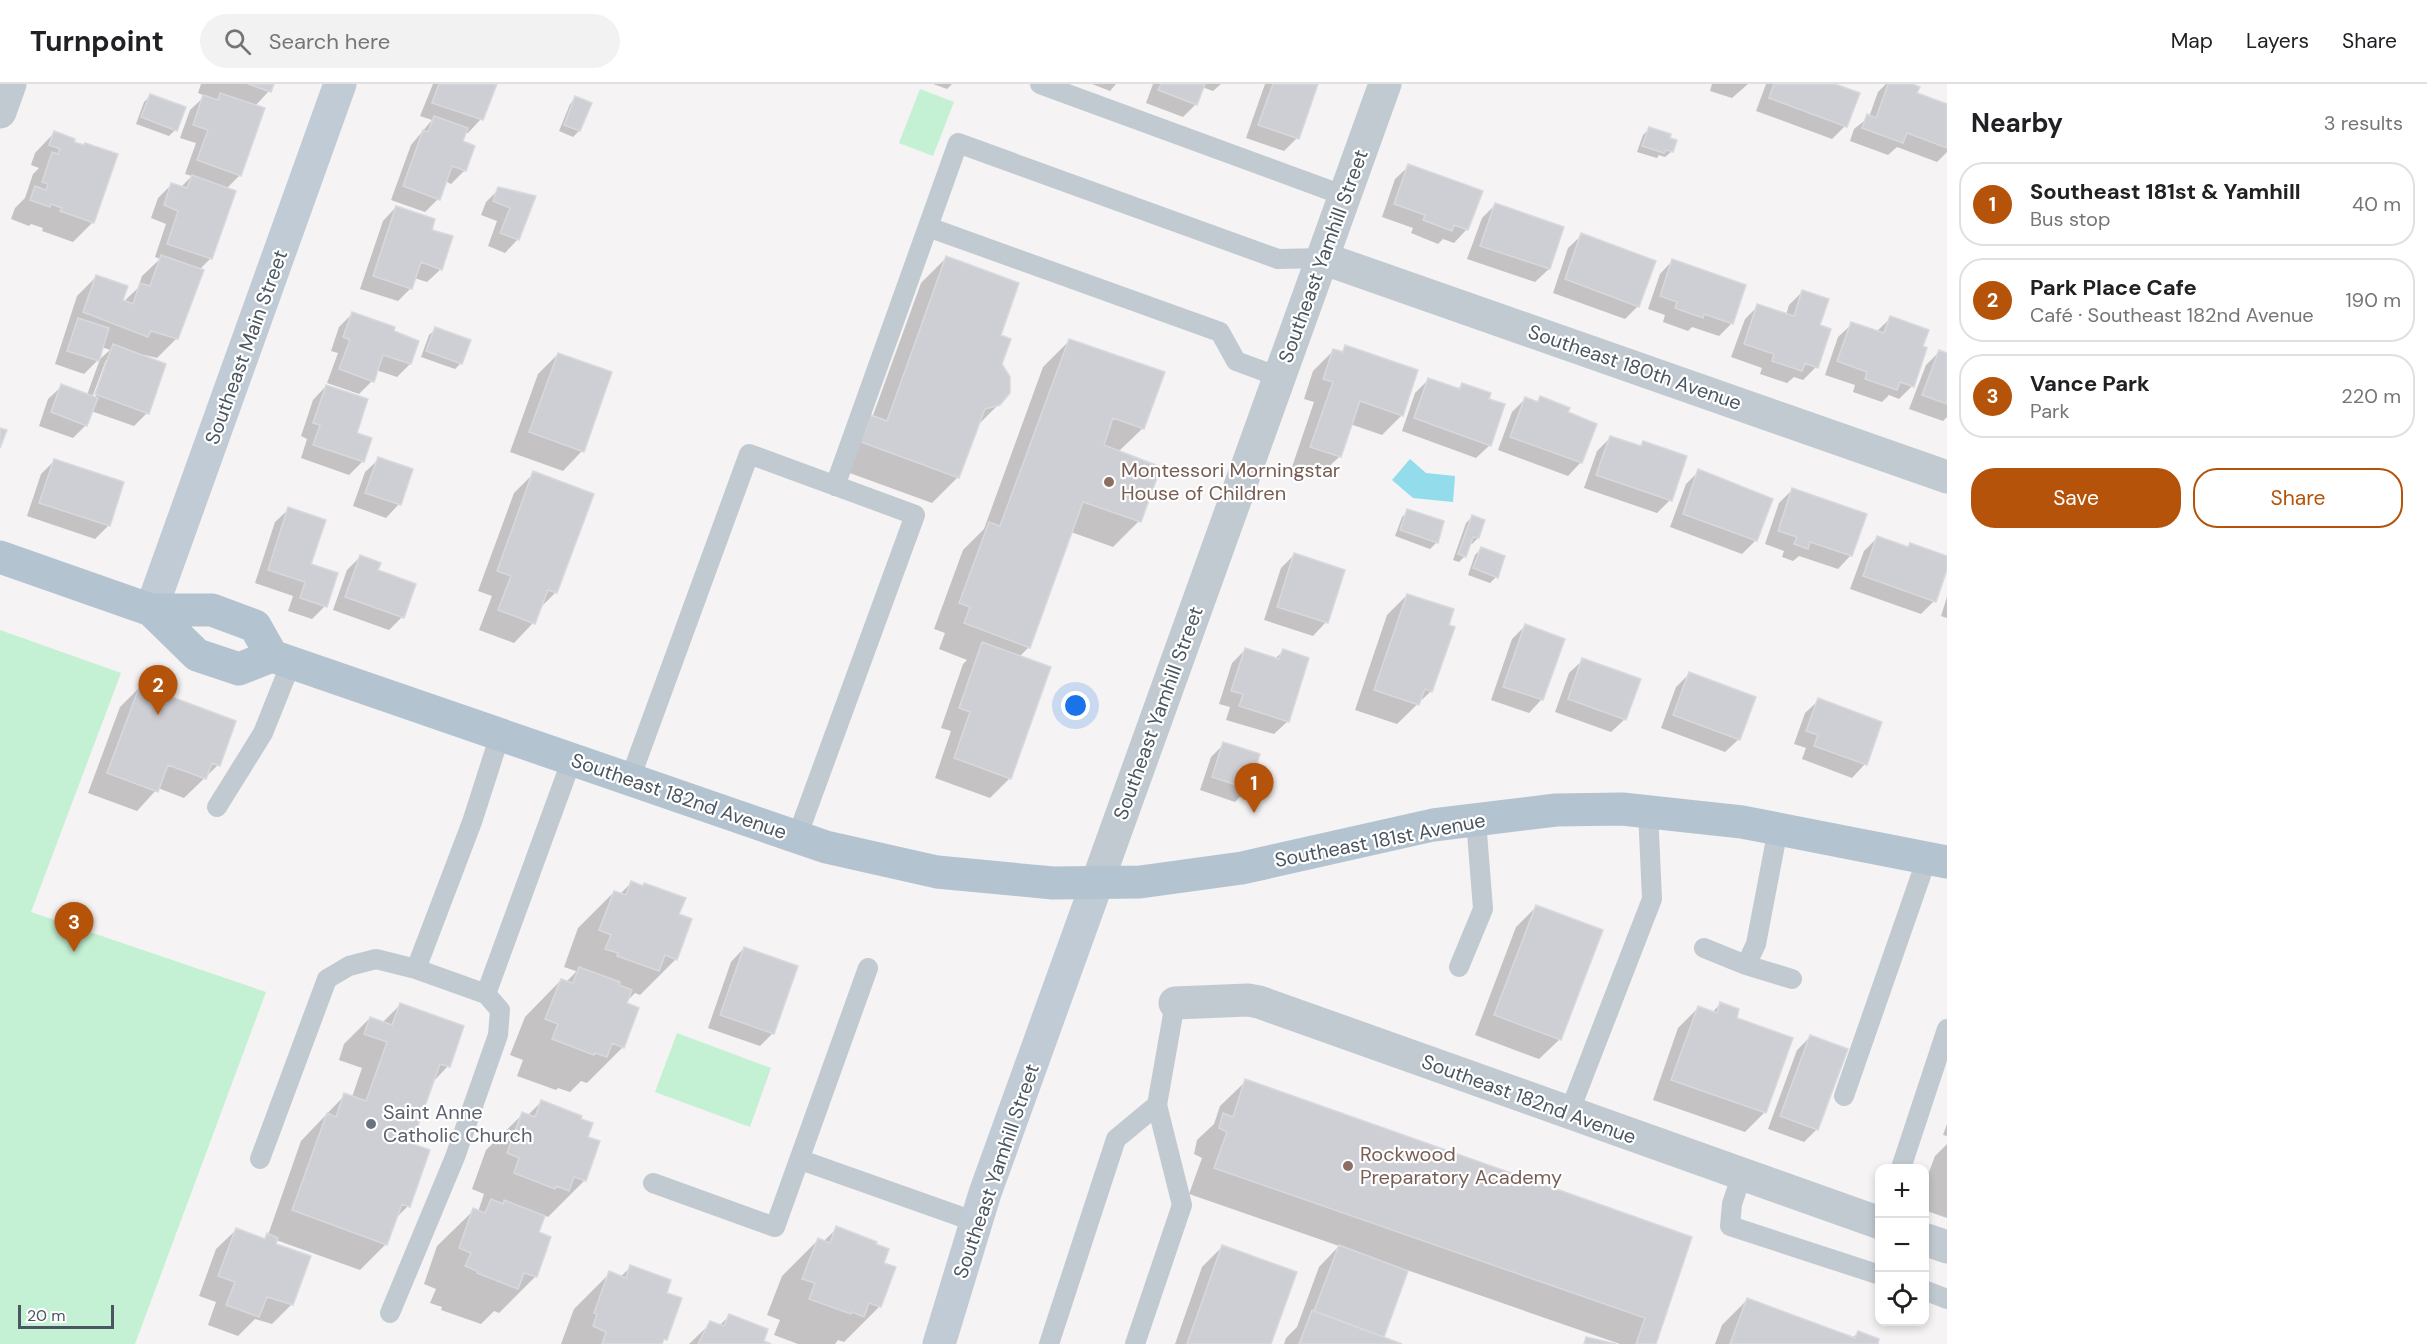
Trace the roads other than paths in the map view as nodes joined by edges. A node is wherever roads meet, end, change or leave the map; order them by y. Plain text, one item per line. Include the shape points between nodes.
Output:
1 (10, 84) edge
2 (340, 84) edge
3 (1040, 84) edge
4 (1385, 84) edge
5 (0, 112) edge
6 (1345, 196) junction
7 (928, 227) junction
8 (1322, 258) junction
9 (1280, 377) junction
10 (1947, 477) edge
11 (835, 486) junction
12 (0, 556) edge
13 (151, 610) junction
14 (281, 660) junction
15 (500, 735) junction
16 (572, 759) junction
17 (630, 779) junction
18 (217, 807) dead end
19 (1648, 811) junction
20 (1476, 820) junction
21 (1778, 829) junction
22 (797, 837) junction
23 (1937, 860) edge
24 (1097, 883) junction
25 (1704, 948) dead end
26 (1746, 965) junction
27 (1459, 967) dead end
28 (868, 968) dead end
29 (416, 969) junction
30 (1792, 979) dead end
31 (486, 994) junction
32 (1175, 1003) joint
33 (1947, 1029) edge
34 (1844, 1096) dead end
35 (1157, 1105) junction
36 (1569, 1113) junction
37 (260, 1159) dead end
38 (801, 1160) junction
39 (1902, 1164) edge
40 (1742, 1174) junction
41 (653, 1183) dead end
42 (1875, 1221) edge
43 (976, 1222) junction
44 (1929, 1241) edge
45 (1947, 1247) edge
46 (1875, 1273) edge
47 (1929, 1292) edge
48 (1947, 1299) edge
49 (390, 1313) dead end
50 (939, 1344) edge
51 (1049, 1344) edge
52 (1135, 1344) edge

1 - 5 street
2 - 13 street, Southeast Main Street
3 - 6 lane
4 - 6 street, Southeast Yamhill Street
6 - 8 street, Southeast Yamhill Street
7 - 8 lane via 958,143 1278,259
7 - 9 lane via 1220,332 1236,361
7 - 11 lane
8 - 9 street, Southeast Yamhill Street
8 - 10 street, Southeast 180th Avenue
9 - 24 street, Southeast Yamhill Street
11 - 17 lane via 749,454
11 - 22 lane via 915,515
12 - 13 main road
13 - 14 main road via 212,610 255,626
13 - 14 main road via 196,656 239,669
14 - 15 main road, Southeast 182nd Avenue
14 - 18 lane via 263,733
15 - 16 main road, Southeast 182nd Avenue
15 - 29 lane via 472,822
16 - 17 main road, Southeast 182nd Avenue
16 - 31 lane
17 - 22 main road, Southeast 182nd Avenue
19 - 20 main road, Southeast 181st Avenue via 1557,810
19 - 21 main road, Southeast 181st Avenue
19 - 36 lane via 1652,899
20 - 24 main road, Southeast 181st Avenue via 1433,825 1242,868 1140,882
20 - 27 lane via 1483,909
21 - 23 main road, Southeast 181st Avenue
21 - 26 lane via 1756,944
22 - 24 main road, Southeast 182nd Avenue via 937,873
23 - 34 lane
24 - 43 street, Southeast Yamhill Street
25 - 26 lane
26 - 30 lane
28 - 38 lane
29 - 31 lane
29 - 37 lane via 376,959 349,966 327,979
31 - 49 lane via 500,1010 498,1035 455,1157
32 - 35 lane
32 - 36 street, Southeast 182nd Avenue via 1259,1002
33 - 39 lane
35 - 51 lane via 1116,1139
35 - 52 lane via 1182,1204
36 - 40 street, Southeast 182nd Avenue
38 - 41 lane via 775,1227
38 - 43 lane
40 - 42 street, Southeast 182nd Avenue
40 - 46 lane via 1730,1226
43 - 50 street, Southeast Yamhill Street
44 - 45 street
47 - 48 lane

